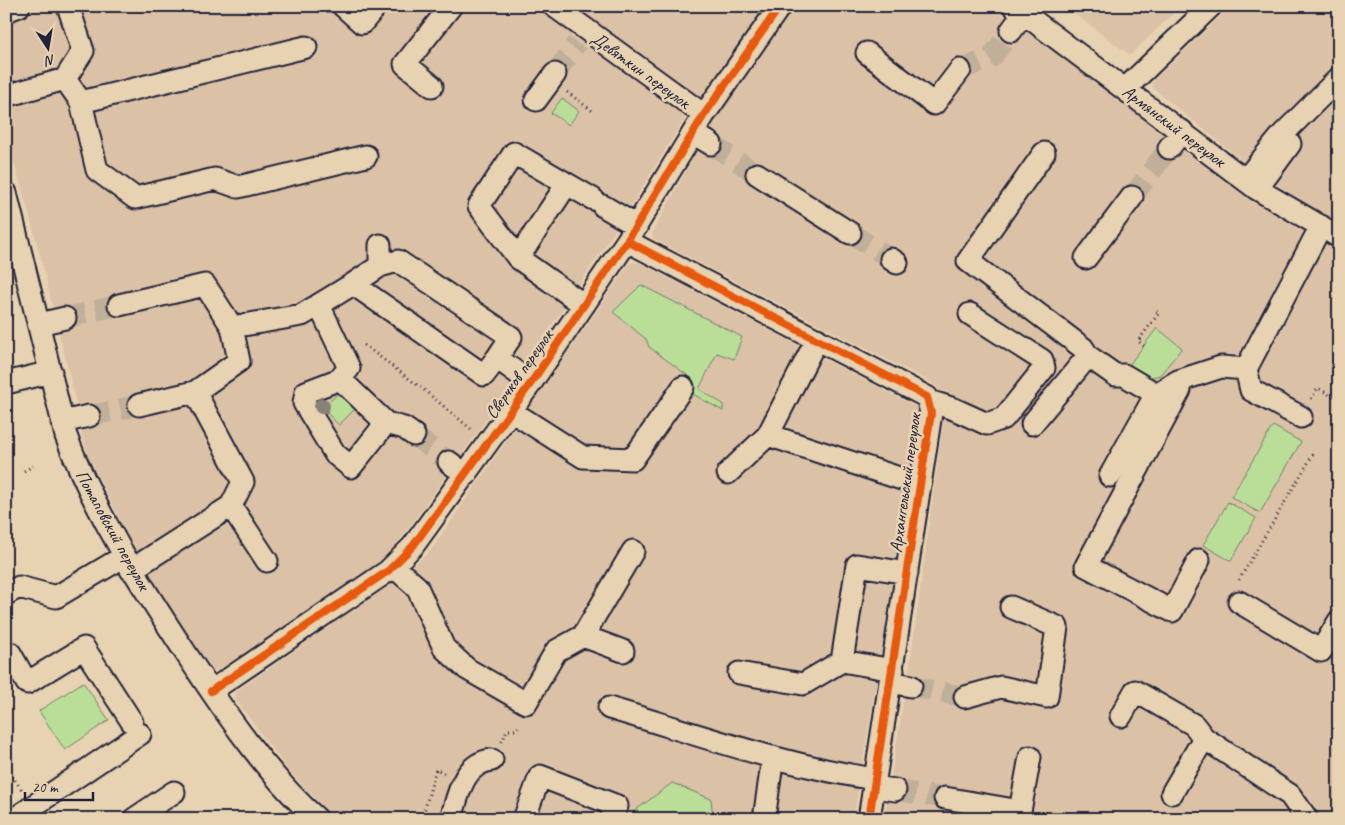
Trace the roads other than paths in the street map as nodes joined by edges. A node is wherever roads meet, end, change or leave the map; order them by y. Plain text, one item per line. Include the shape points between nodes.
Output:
1 (19, 6) edge
2 (68, 6) edge
3 (343, 6) edge
4 (451, 6) edge
5 (554, 6) edge
6 (780, 6) edge
7 (1211, 6) edge
8 (373, 10) dead end
9 (1019, 10) edge
10 (6, 11) edge
11 (1011, 31) tunnel mouth
12 (306, 47) dead end
13 (867, 53) dead end
14 (960, 70) tunnel mouth
15 (553, 77) tunnel mouth
16 (1339, 78) edge
17 (65, 80) junction
18 (432, 86) dead end
19 (1125, 89) junction
20 (1339, 92) edge
21 (6, 96) edge
22 (536, 100) dead end
23 (81, 102) junction
24 (704, 115) junction
25 (1182, 131) junction
26 (1169, 148) tunnel mouth
27 (1044, 153) dead end
28 (366, 156) dead end
29 (757, 174) tunnel mouth
30 (567, 184) junction
31 (1251, 184) junction
32 (1132, 197) tunnel mouth
33 (8, 207) edge
34 (1330, 232) edge
35 (632, 233) junction
36 (850, 233) tunnel mouth
37 (380, 245) dead end
38 (518, 258) junction
39 (1086, 258) dead end
40 (380, 266) junction
41 (353, 284) junction
42 (119, 305) tunnel mouth
43 (319, 305) junction
44 (584, 305) junction
45 (970, 314) dead end
46 (65, 318) tunnel mouth
47 (39, 324) junction
48 (232, 327) junction
49 (818, 339) junction
50 (1088, 356) junction
51 (497, 358) junction
52 (1246, 369) junction
53 (51, 372) junction
54 (340, 379) junction
55 (1178, 381) junction
56 (6, 383) edge
57 (531, 383) junction
58 (683, 387) dead end
59 (195, 392) junction
60 (1156, 394) junction
61 (929, 401) junction
62 (139, 404) tunnel mouth
63 (511, 411) junction
64 (90, 416) tunnel mouth
65 (1301, 417) dead end
66 (62, 422) junction
67 (386, 423) junction
68 (1032, 424) dead end
69 (414, 435) tunnel mouth
70 (768, 435) junction
71 (449, 462) tunnel mouth
72 (728, 473) dead end
73 (466, 475) junction
74 (1110, 476) dead end
75 (921, 482) junction
76 (231, 506) junction
77 (633, 551) dead end
78 (1199, 560) dead end
79 (267, 561) dead end
80 (127, 563) junction
81 (394, 567) junction
82 (907, 572) junction
83 (6, 594) edge
84 (1239, 602) road end
85 (1011, 607) dead end
86 (1339, 621) edge
87 (583, 636) junction
88 (623, 651) dead end
89 (6, 655) edge
90 (842, 661) junction
91 (739, 672) dead end
92 (898, 679) junction
93 (211, 691) junction
94 (965, 697) tunnel mouth
95 (609, 708) dead end
96 (1121, 716) dead end
97 (1204, 738) junction
98 (774, 757) junction
99 (1030, 757) dead end
100 (492, 760) dead end
101 (875, 783) junction
102 (895, 790) tunnel mouth
103 (174, 792) dead end
104 (1172, 793) dead end
105 (945, 798) tunnel mouth
106 (313, 818) edge
107 (14, 819) edge
108 (134, 819) edge
109 (451, 819) edge
110 (524, 819) edge
111 (611, 819) edge
112 (764, 819) edge
113 (869, 819) edge
114 (1307, 819) edge

1 - 10 street
2 - 17 street via 83,51
3 - 8 street via 362,22
4 - 18 street via 404,64
5 - 24 street, Девяткин переулок via 582,37
6 - 24 street, Сверчков переулок
7 - 19 street
9 - 11 street
9 - 19 street, Армянский переулок
12 - 23 street
13 - 14 street via 934,104
15 - 22 street
16 - 31 street via 1259,160
17 - 21 street
17 - 23 street
19 - 25 street, Армянский переулок
20 - 31 street
23 - 28 street via 97,170 136,198 215,179 238,187
24 - 35 street, Сверчков переулок via 702,139
25 - 26 street
25 - 31 street, Армянский переулок
27 - 50 street via 968,261 1083,348
29 - 36 street
30 - 35 street, Архангельский переулок via 598,202
30 - 38 street
30 - 38 street, Архангельский переулок via 514,153 509,160 479,206
31 - 34 street, Армянский переулок
32 - 39 street
33 - 47 street, Потаповский переулок
34 - 52 street
35 - 44 street, Сверчков переулок
35 - 49 street, Архангельский переулок
37 - 40 street
38 - 44 street
40 - 41 street
40 - 51 street via 398,261 511,337
41 - 43 street
41 - 51 street via 484,375
42 - 48 street via 205,286
43 - 48 street via 302,315
43 - 54 street via 349,368
44 - 57 street, Сверчков переулок
45 - 61 street via 1042,360 1044,368 1004,418 987,424
46 - 47 street
47 - 53 street, Потаповский переулок
48 - 59 street via 239,361
49 - 61 street, Архангельский переулок via 923,394
49 - 70 street
50 - 60 street via 1115,375 1124,375
50 - 68 street
51 - 57 street
52 - 55 street via 1221,367
52 - 65 street via 1251,390
53 - 56 street
53 - 66 street, Потаповский переулок
54 - 67 street
54 - 67 street via 306,392 304,404 335,454 351,467
55 - 60 street
55 - 78 street via 1180,390 1086,566 1172,611
57 - 63 street, Сверчков переулок
58 - 63 street via 633,459 583,457
59 - 62 street
59 - 76 street via 243,482
60 - 74 street
61 - 75 street, Архангельский переулок via 932,413
63 - 73 street, Сверчков переулок
64 - 66 street
66 - 80 street, Потаповский переулок via 77,466
67 - 69 street
70 - 72 street
70 - 75 street via 902,479
71 - 73 street
73 - 81 street, Сверчков переулок
75 - 82 street, Архангельский переулок
76 - 79 street
76 - 80 street
77 - 87 street
80 - 83 street via 56,597 19,587
80 - 93 street, Потаповский переулок
81 - 87 street via 418,587 444,648 467,669 526,703 556,651
81 - 93 street, Сверчков переулок
82 - 90 street via 858,565
82 - 92 street, Архангельский переулок
84 - 86 street via 1321,651
85 - 94 street via 1057,627 1048,697 1000,687
87 - 88 street
89 - 107 street via 10,653 27,683 84,648 136,728
90 - 91 street via 803,684
90 - 92 street
92 - 101 street, Архангельский переулок
93 - 106 street, Потаповский переулок
95 - 98 street
96 - 97 street via 1135,691 1194,726
97 - 104 street
97 - 114 street via 1290,795
98 - 101 street
98 - 112 street
99 - 105 street via 1020,811
100 - 109 street via 475,766 466,775
101 - 102 street
101 - 113 street, Архангельский переулок
103 - 108 street
110 - 111 street via 540,776 617,806

